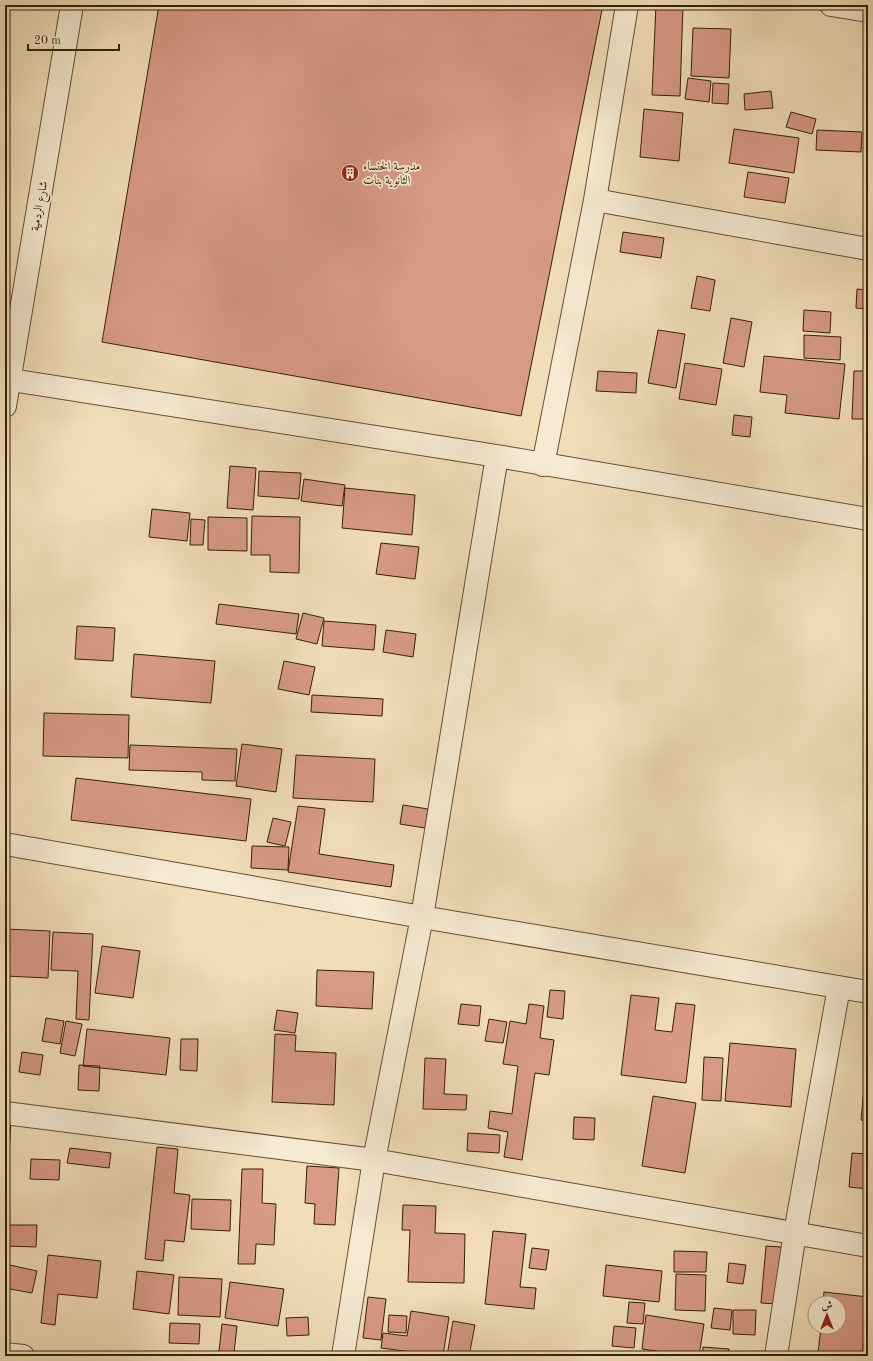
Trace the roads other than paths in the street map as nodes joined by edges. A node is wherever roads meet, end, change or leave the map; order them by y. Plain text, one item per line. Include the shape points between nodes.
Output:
1 (72, 5) edge
2 (627, 5) edge
3 (831, 5) edge
4 (868, 11) edge
5 (595, 200) junction
6 (868, 248) edge
7 (7, 379) edge
8 (5, 406) edge
9 (497, 456) junction
10 (543, 465) junction
11 (868, 519) edge
12 (5, 844) edge
13 (422, 917) junction
14 (839, 987) junction
15 (868, 992) edge
16 (5, 1113) edge
17 (374, 1160) junction
18 (794, 1233) junction
19 (868, 1246) edge
20 (5, 1354) edge
21 (23, 1356) edge
22 (343, 1356) edge
23 (776, 1356) edge

1 - 7 street, شارع الردمية
2 - 5 street
3 - 4 street
5 - 6 street
5 - 10 street
7 - 8 street, شارع الردمية
7 - 9 street
9 - 10 street
9 - 13 street
10 - 11 street
12 - 13 street
13 - 14 street
13 - 17 street
14 - 15 street
14 - 18 street
16 - 17 street
17 - 18 street
17 - 22 street
18 - 19 street
18 - 23 street
20 - 21 street

